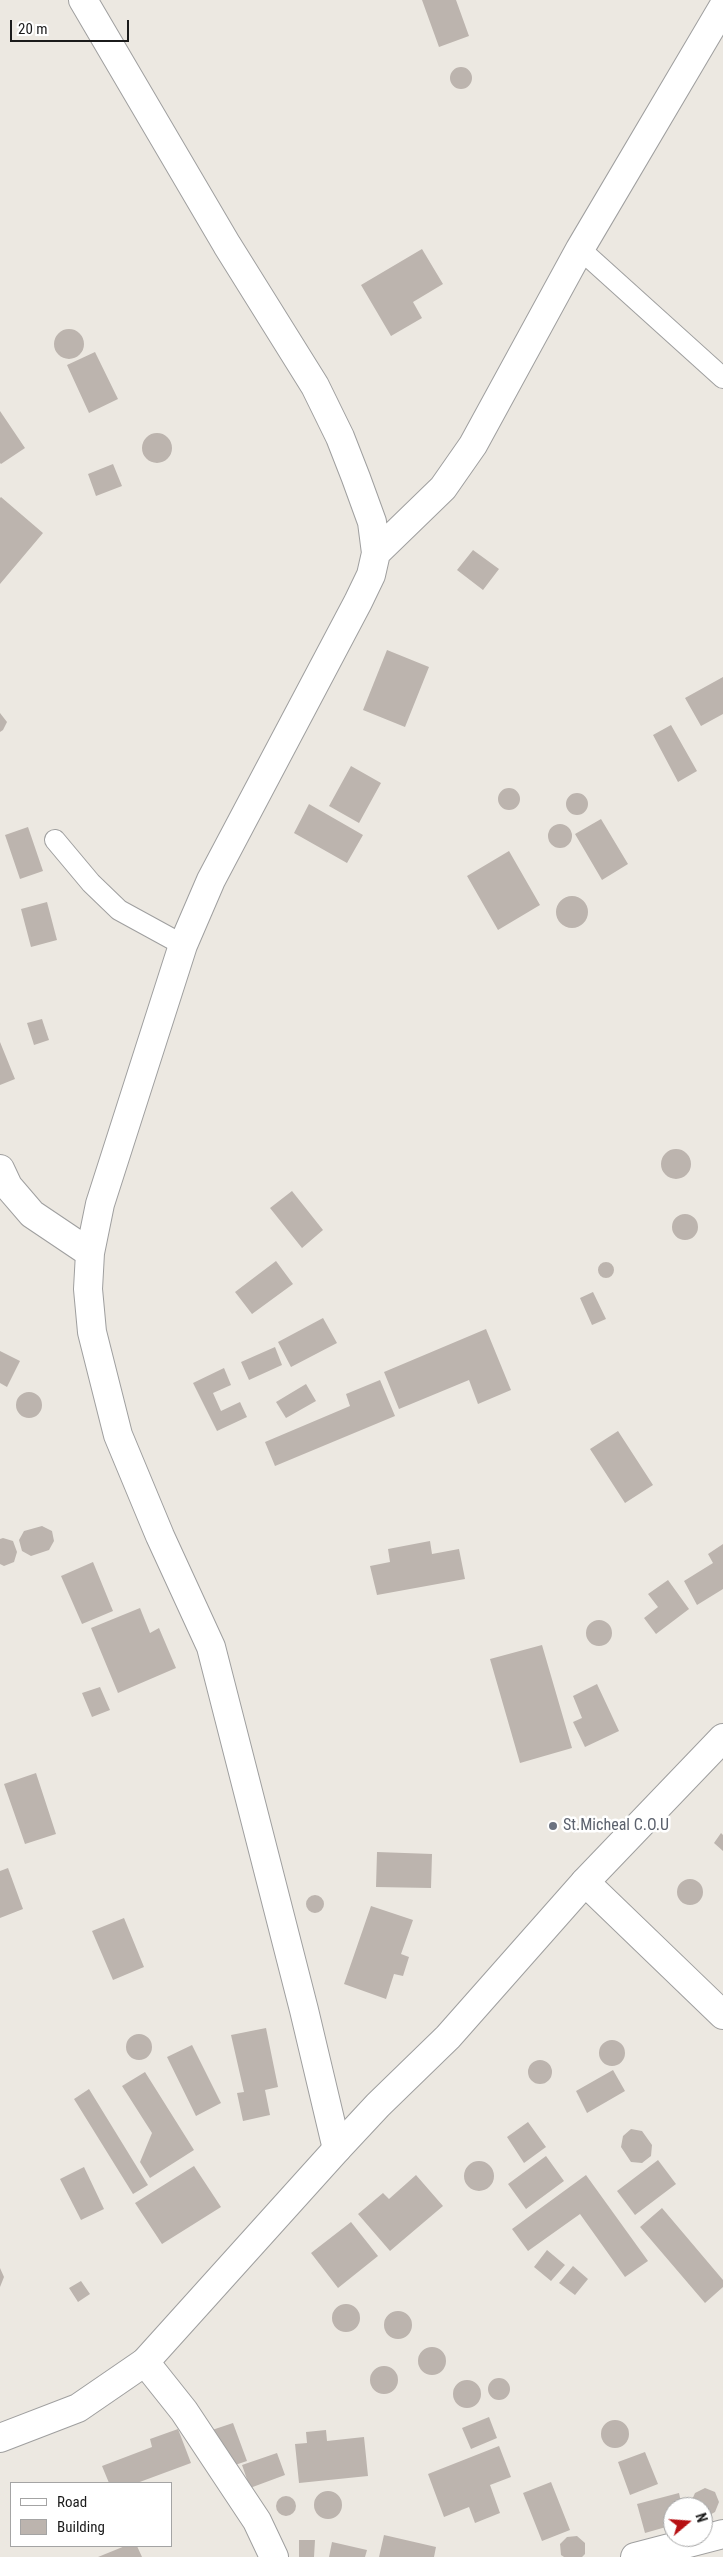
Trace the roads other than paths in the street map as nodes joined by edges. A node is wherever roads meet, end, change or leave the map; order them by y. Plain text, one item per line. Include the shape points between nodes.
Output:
1 (83, 0) edge
2 (723, 7) edge
3 (580, 249) junction
4 (723, 378) edge
5 (376, 553) junction
6 (56, 840) dead end
7 (183, 945) junction
8 (0, 1169) edge
9 (90, 1253) junction
10 (723, 1738) edge
11 (585, 1882) junction
12 (723, 2015) edge
13 (337, 2149) junction
14 (145, 2362) junction
15 (0, 2438) edge
16 (723, 2534) edge
17 (274, 2557) edge
18 (635, 2557) edge

1 - 5 street via 226,245 315,386 356,478 372,522
2 - 3 street
3 - 4 lane
3 - 5 street via 473,445 443,488
5 - 7 street via 371,576 211,880
6 - 7 lane via 91,883 119,910
7 - 9 street via 100,1204
8 - 9 street via 8,1186 32,1214
9 - 13 street via 88,1289 92,1332 118,1435 211,1647
10 - 11 street
11 - 12 street
11 - 13 street via 448,2037
13 - 14 street
14 - 15 street via 78,2408
14 - 17 street via 184,2411 258,2521
16 - 18 street

